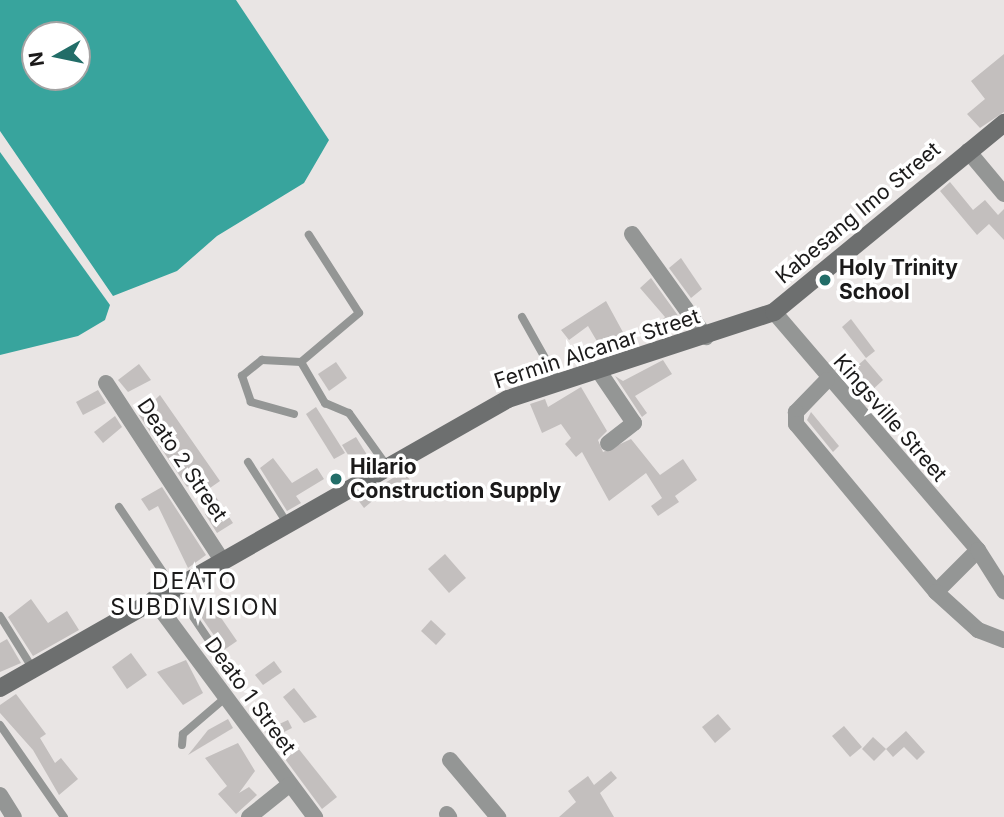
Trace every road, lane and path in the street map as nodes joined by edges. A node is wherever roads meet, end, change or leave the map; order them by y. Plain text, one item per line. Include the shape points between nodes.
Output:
1 (1004, 123) edge
2 (968, 151) junction
3 (1004, 194) edge
4 (632, 234) dead end
5 (309, 235) dead end
6 (774, 312) junction
7 (522, 317) dead end
8 (735, 327) joint
9 (706, 337) junction
10 (301, 362) junction
11 (598, 370) junction
12 (827, 380) junction
13 (106, 383) dead end
14 (559, 383) junction
15 (294, 414) dead end
16 (608, 443) dead end
17 (248, 462) dead end
18 (387, 466) junction
19 (119, 507) dead end
20 (287, 523) junction
21 (978, 550) junction
22 (222, 560) junction
23 (170, 589) junction
24 (1004, 591) edge
25 (936, 592) junction
26 (153, 599) junction
27 (0, 617) edge
28 (208, 639) dead end
29 (1004, 640) edge
30 (33, 669) junction
31 (0, 688) edge
32 (225, 698) junction
33 (0, 725) edge
34 (182, 745) dead end
35 (450, 760) dead end
36 (289, 785) junction
37 (0, 794) edge
38 (14, 817) edge
39 (64, 817) edge
40 (249, 817) edge
41 (315, 817) edge
42 (498, 817) edge

1 - 2 main road, Kabesang Imo Street
2 - 3 street
2 - 6 main road, Kabesang Imo Street
4 - 9 street
5 - 10 lane via 359,313
6 - 8 main road, Kabesang Imo Street
6 - 12 street, Kingsville Street
7 - 14 lane
8 - 9 main road, Fermin Alcanar Street
9 - 11 main road, Fermin Alcanar Street
10 - 15 lane via 262,360 242,376 251,402
10 - 18 lane via 325,403 349,413
11 - 14 main road, Fermin Alcanar Street
11 - 16 street via 634,423
12 - 21 street, Kingsville Street
12 - 25 street via 796,412 796,424
13 - 22 street, Deato 2 Street
14 - 18 main road, Fermin Alcanar Street via 508,400
17 - 20 lane
18 - 20 main road, Fermin Alcanar Street
19 - 23 lane
20 - 22 main road, Fermin Alcanar Street
21 - 24 street, Kingsville Street
21 - 25 street
22 - 23 main road, Fermin Alcanar Street
23 - 26 main road, Fermin Alcanar Street
23 - 28 lane
25 - 29 street via 978,631
26 - 30 main road, Fermin Alcanar Street
26 - 32 street, Deato 1 Street
27 - 30 lane
30 - 31 main road, Fermin Alcanar Street
32 - 34 lane via 183,734
32 - 36 street, Deato 1 Street
33 - 39 lane
35 - 42 street
36 - 40 street
36 - 41 street, Deato 1 Street
37 - 38 street

